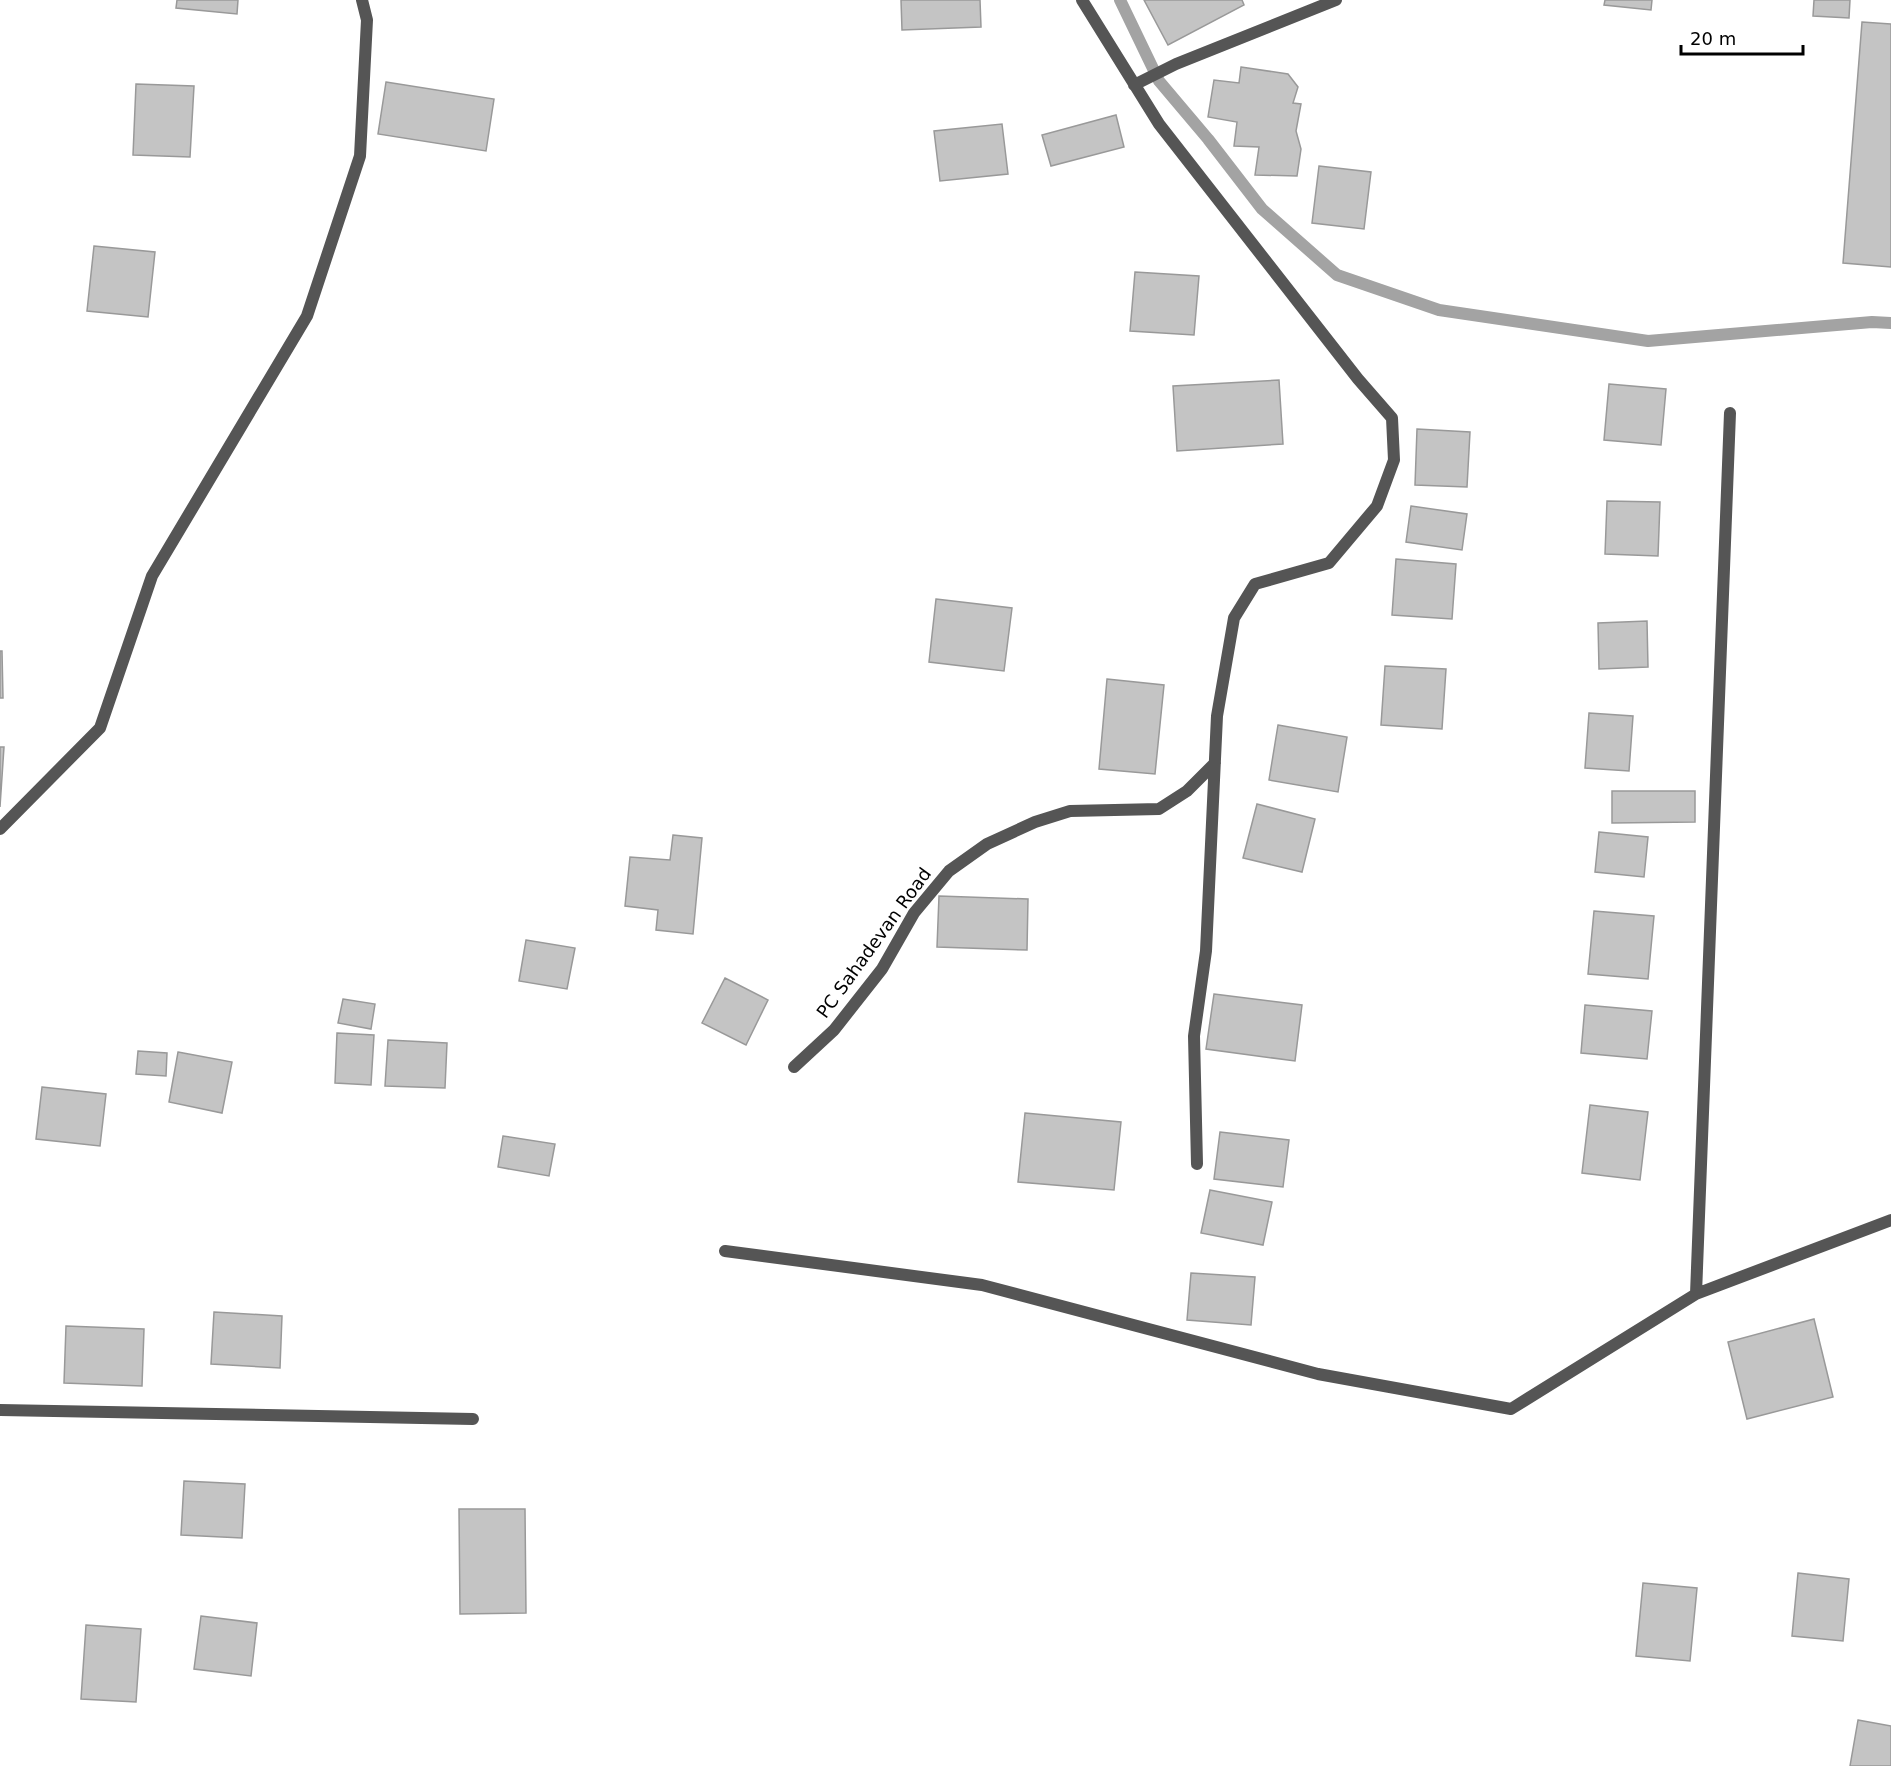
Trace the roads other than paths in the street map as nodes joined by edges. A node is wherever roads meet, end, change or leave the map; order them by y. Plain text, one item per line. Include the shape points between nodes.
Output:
1 (362, 0) edge
2 (1082, 0) edge
3 (1336, 0) edge
4 (1134, 85) junction
5 (1730, 413) dead end
6 (1215, 763) junction
7 (0, 829) edge
8 (794, 1067) dead end
9 (1197, 1164) dead end
10 (1891, 1220) edge
11 (725, 1251) dead end
12 (1696, 1294) junction
13 (0, 1410) edge
14 (473, 1419) dead end

1 - 7 street via 367,20 360,156 308,316 152,576 100,728
2 - 4 street
3 - 4 street via 1176,64
4 - 6 street via 1159,124 1392,418 1394,460 1377,506 1329,563 1254,584 1234,618 1217,716
5 - 12 street
6 - 8 street, PC Sahadevan Road via 1187,791 1159,808 1070,811 987,844 949,871 914,913 882,969 834,1030
6 - 9 street via 1206,951 1194,1036
10 - 12 street
11 - 12 street via 982,1285 1318,1374 1511,1409
13 - 14 street

